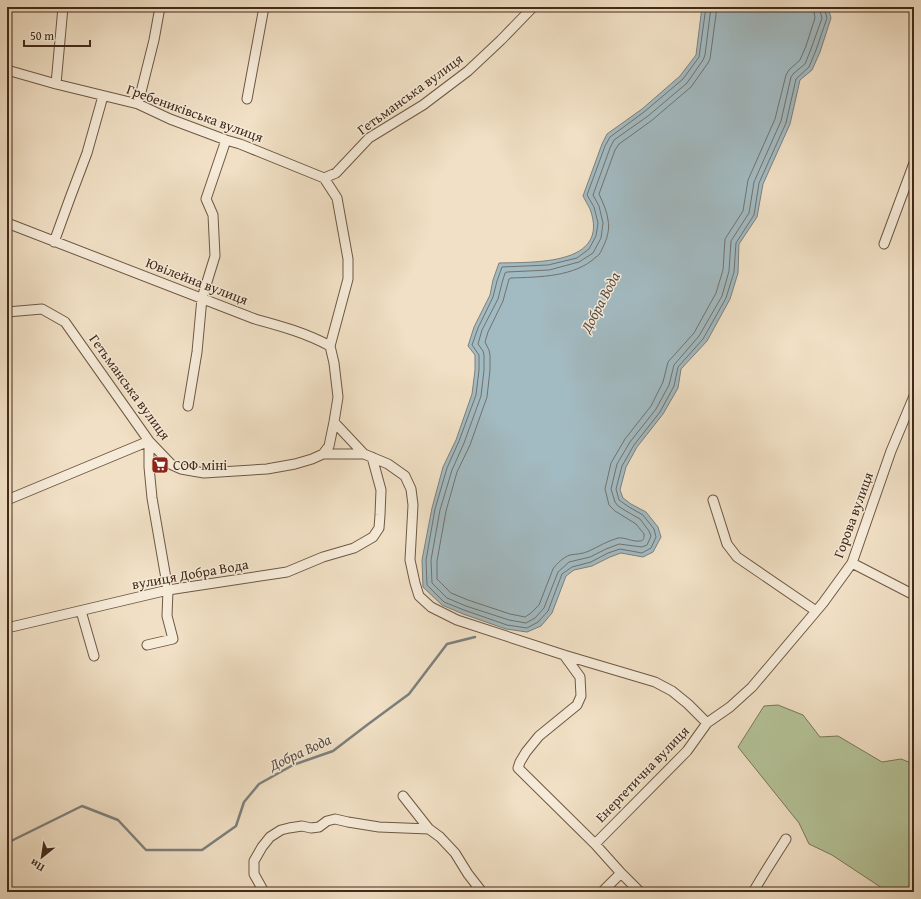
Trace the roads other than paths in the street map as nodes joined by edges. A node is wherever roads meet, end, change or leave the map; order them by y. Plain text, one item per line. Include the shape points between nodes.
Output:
1 (63, 7) edge
2 (160, 7) edge
3 (264, 7) edge
4 (533, 7) edge
5 (7, 70) edge
6 (56, 84) junction
7 (103, 96) junction
8 (247, 99) dead end
9 (138, 104) junction
10 (226, 140) junction
11 (914, 163) edge
12 (324, 178) junction
13 (7, 223) edge
14 (54, 242) junction
15 (884, 244) dead end
16 (202, 298) junction
17 (7, 312) edge
18 (330, 346) junction
19 (914, 396) edge
20 (188, 406) dead end
21 (334, 422) junction
22 (149, 441) junction
23 (323, 454) junction
24 (368, 456) junction
25 (7, 500) edge
26 (713, 500) dead end
27 (852, 563) junction
28 (168, 590) junction
29 (914, 595) edge
30 (81, 611) junction
31 (816, 611) junction
32 (7, 628) edge
33 (147, 645) dead end
34 (564, 655) junction
35 (94, 656) dead end
36 (752, 687) joint
37 (707, 723) junction
38 (403, 796) dead end
39 (429, 829) junction
40 (786, 840) dead end
41 (595, 844) junction
42 (621, 873) junction
43 (264, 892) edge
44 (482, 892) edge
45 (602, 892) edge
46 (640, 892) edge
47 (753, 892) edge

1 - 6 street
2 - 9 street
3 - 8 street
4 - 12 street, Гетьманська вулиця via 468,71 423,105 369,138 336,173
5 - 6 street, Гребениківська вулиця
6 - 7 street, Гребениківська вулиця
7 - 9 street, Гребениківська вулиця
7 - 14 street via 88,153
9 - 10 street, Гребениківська вулиця
10 - 12 street, Гребениківська вулиця
10 - 16 street via 206,198 213,215 215,256
11 - 15 street
12 - 18 street via 337,198 348,258 348,278
13 - 14 street, Ювілейна вулиця
14 - 16 street, Ювілейна вулиця
16 - 18 street, Ювілейна вулиця via 255,319 294,329
16 - 20 street
17 - 22 street, Гетьманська вулиця via 42,309 65,322
18 - 21 street via 338,397
19 - 27 street, Горова вулиця via 891,452
21 - 23 street via 329,446
21 - 24 street
22 - 23 street, Гетьманська вулиця via 172,465 204,473 274,468
22 - 25 street
22 - 28 street via 152,498
23 - 24 street
24 - 28 street, вулиця Добра Вода via 381,490 378,528 373,537 354,548 287,572
24 - 34 street via 388,464 405,476 411,489 410,560 419,596 431,608 458,620
26 - 31 street via 727,544 737,557
27 - 29 street
27 - 31 street, Горова вулиця
28 - 30 street, вулиця Добра Вода
28 - 33 street via 167,616 173,639
30 - 32 street, вулиця Добра Вода
30 - 35 street
31 - 36 street, Горова вулиця
34 - 37 street via 655,682 672,691
34 - 41 street, Енергетична вулиця via 580,677 581,696 577,705 539,736 518,768
36 - 37 street, Енергетична вулиця
37 - 41 street, Енергетична вулиця via 687,751
38 - 39 street
39 - 43 street via 379,827 335,819 319,827 302,826 281,830 270,837 254,861 254,874
39 - 44 street via 454,852
40 - 47 street
41 - 42 street, Енергетична вулиця
42 - 45 street
42 - 46 street, Енергетична вулиця

